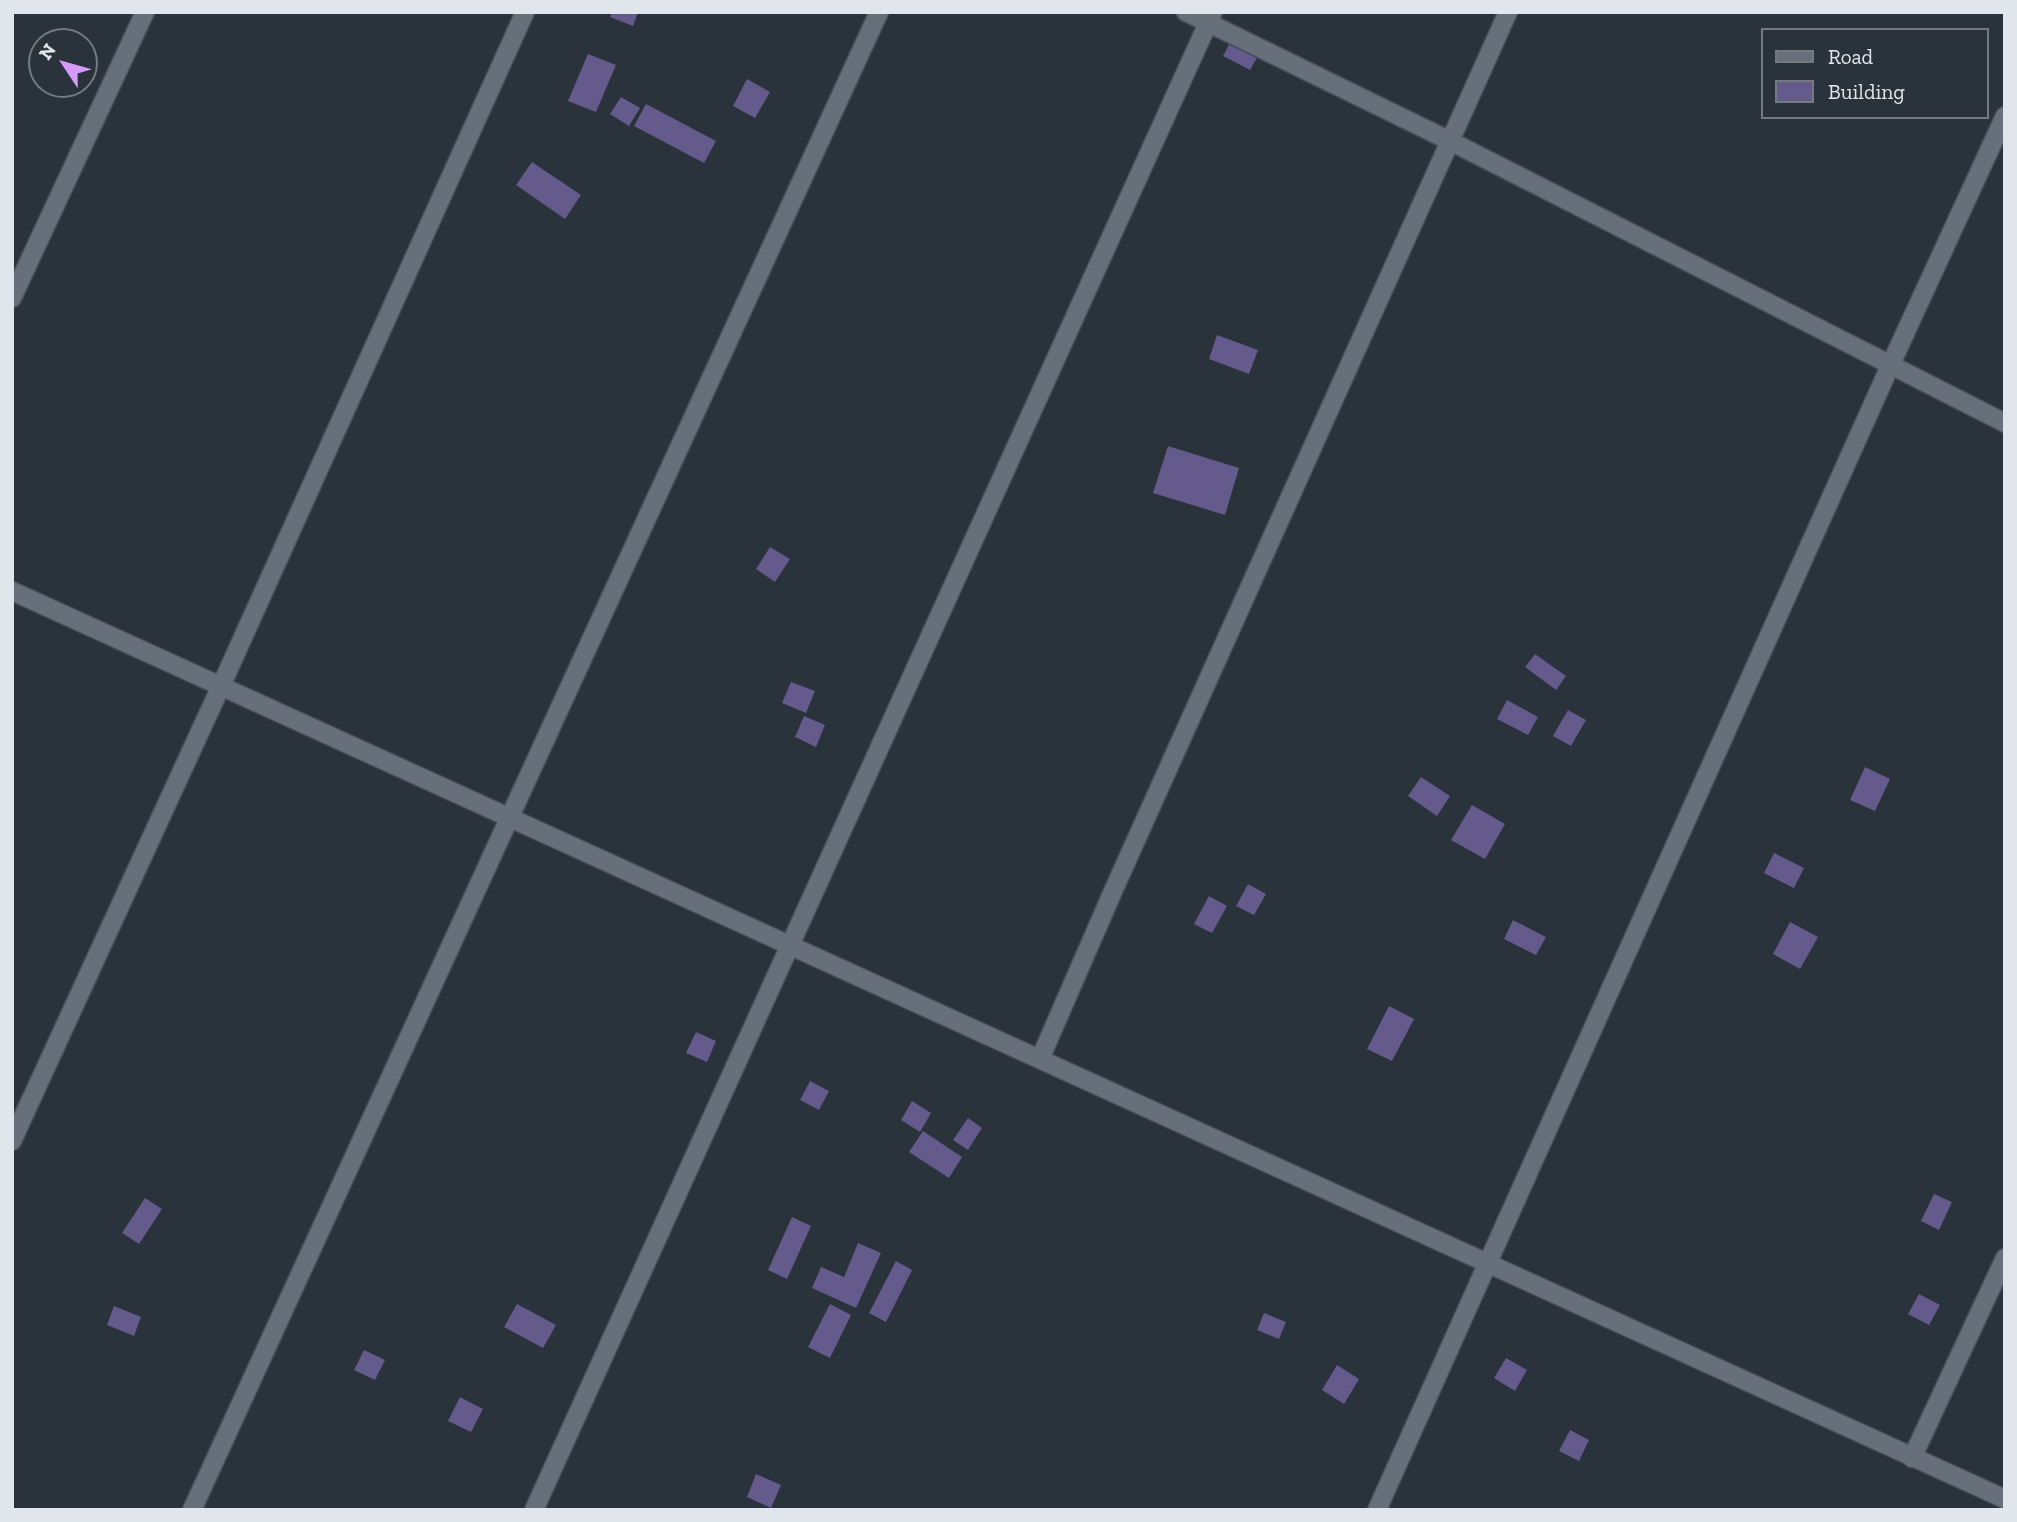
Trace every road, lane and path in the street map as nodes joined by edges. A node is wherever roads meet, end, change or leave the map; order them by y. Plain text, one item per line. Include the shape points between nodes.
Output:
1 (145, 12) edge
2 (524, 12) edge
3 (879, 12) edge
4 (1186, 12) edge
5 (1508, 12) edge
6 (1211, 18) edge
7 (2005, 116) edge
8 (1450, 141) junction
9 (12, 298) edge
10 (1890, 366) junction
11 (2005, 423) edge
12 (12, 591) edge
13 (221, 686) junction
14 (509, 816) junction
15 (789, 944) junction
16 (1040, 1059) junction
17 (12, 1141) edge
18 (2005, 1258) edge
19 (1488, 1265) junction
20 (1912, 1458) junction
21 (2005, 1499) edge
22 (192, 1510) edge
23 (534, 1510) edge
24 (1377, 1510) edge

1 - 9 street
2 - 13 street
3 - 14 street
4 - 6 street
5 - 8 street
6 - 8 street
6 - 15 street
7 - 10 street
8 - 10 street
8 - 16 street
10 - 11 street
10 - 19 street
12 - 13 street
13 - 14 street
13 - 17 street
14 - 15 street
14 - 22 street
15 - 16 street
15 - 23 street
16 - 19 street
18 - 20 street
19 - 20 street
19 - 24 street
20 - 21 street

